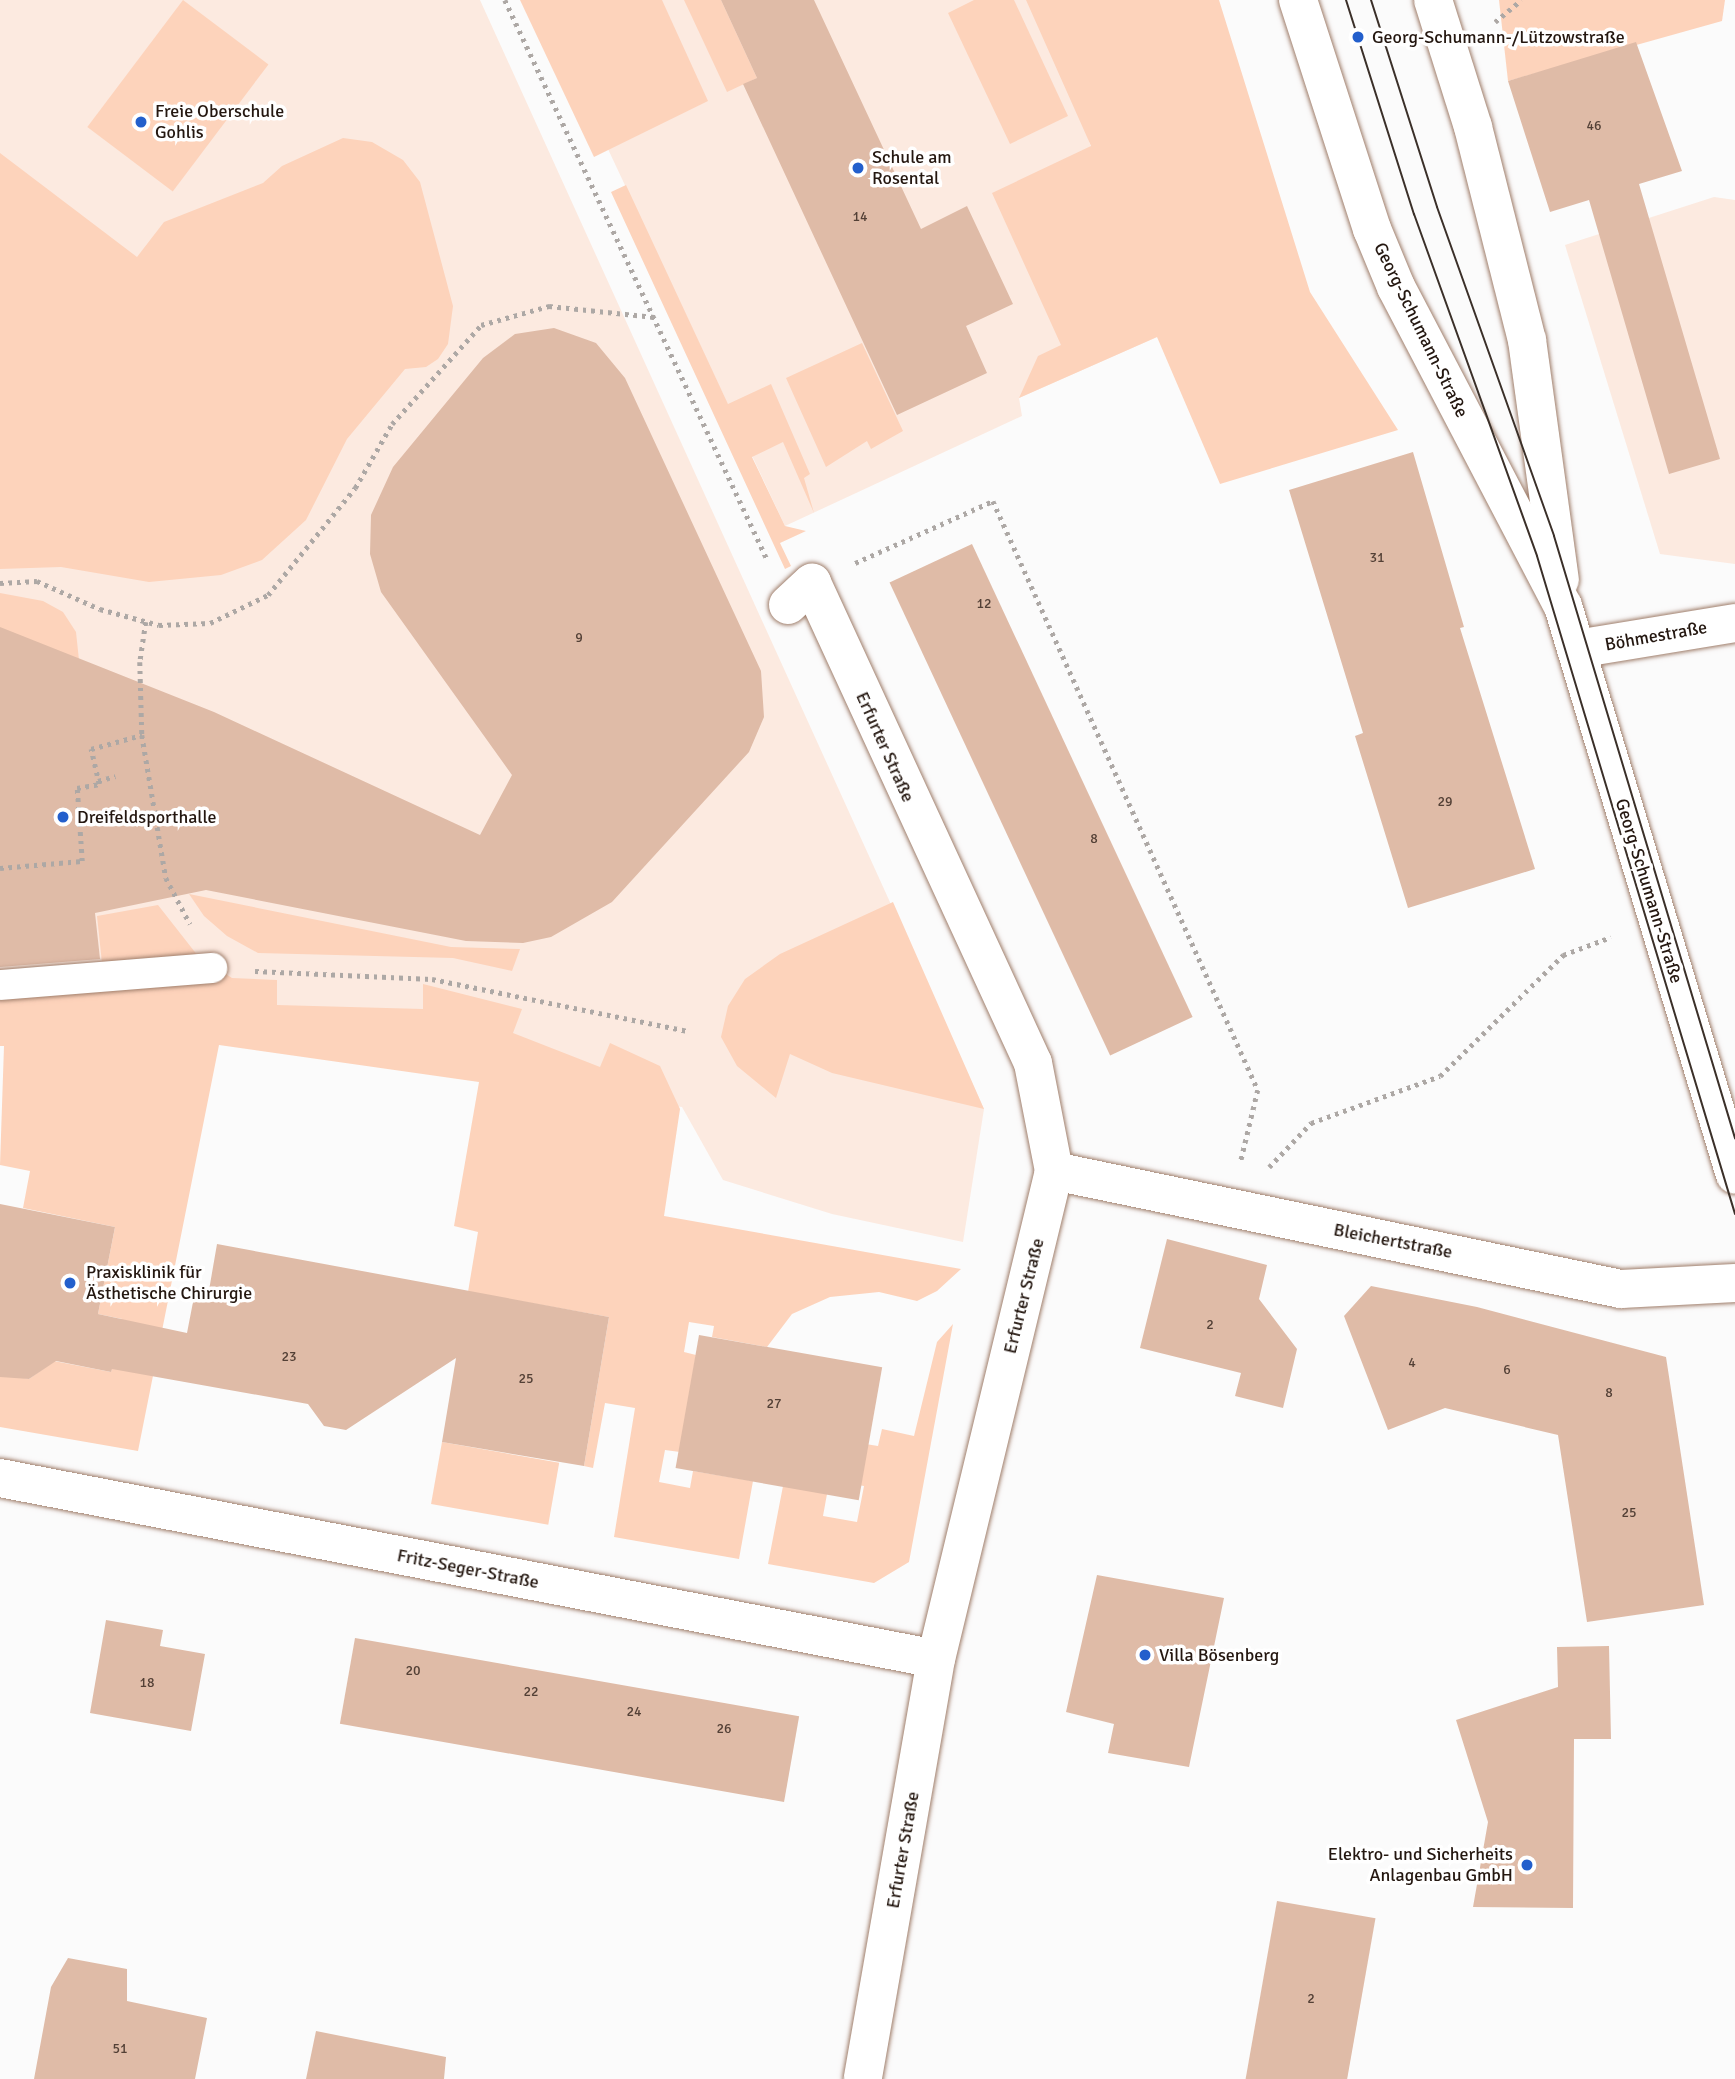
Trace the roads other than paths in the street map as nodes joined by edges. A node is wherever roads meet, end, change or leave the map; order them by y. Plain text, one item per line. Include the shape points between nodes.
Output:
1 (1298, 0) edge
2 (1433, 0) edge
3 (800, 594) road end
4 (1563, 606) junction
5 (1735, 623) edge
6 (1577, 649) junction
7 (212, 968) road end
8 (0, 985) edge
9 (1054, 1171) junction
10 (1735, 1175) edge
11 (1735, 1283) edge
12 (0, 1478) edge
13 (936, 1659) junction
14 (863, 2079) edge

1 - 4 street, Georg-Schumann-Straße via 1372,229 1396,287
2 - 4 street, Georg-Schumann-Straße via 1473,127 1527,340
3 - 9 street, Erfurter Straße via 1033,1063
4 - 6 street, Georg-Schumann-Straße
5 - 6 street, Böhmestraße
6 - 10 street, Georg-Schumann-Straße
7 - 8 lane
9 - 11 street, Bleichertstraße via 1621,1289
9 - 13 street, Erfurter Straße
12 - 13 street, Fritz-Seger-Straße
13 - 14 street, Erfurter Straße

